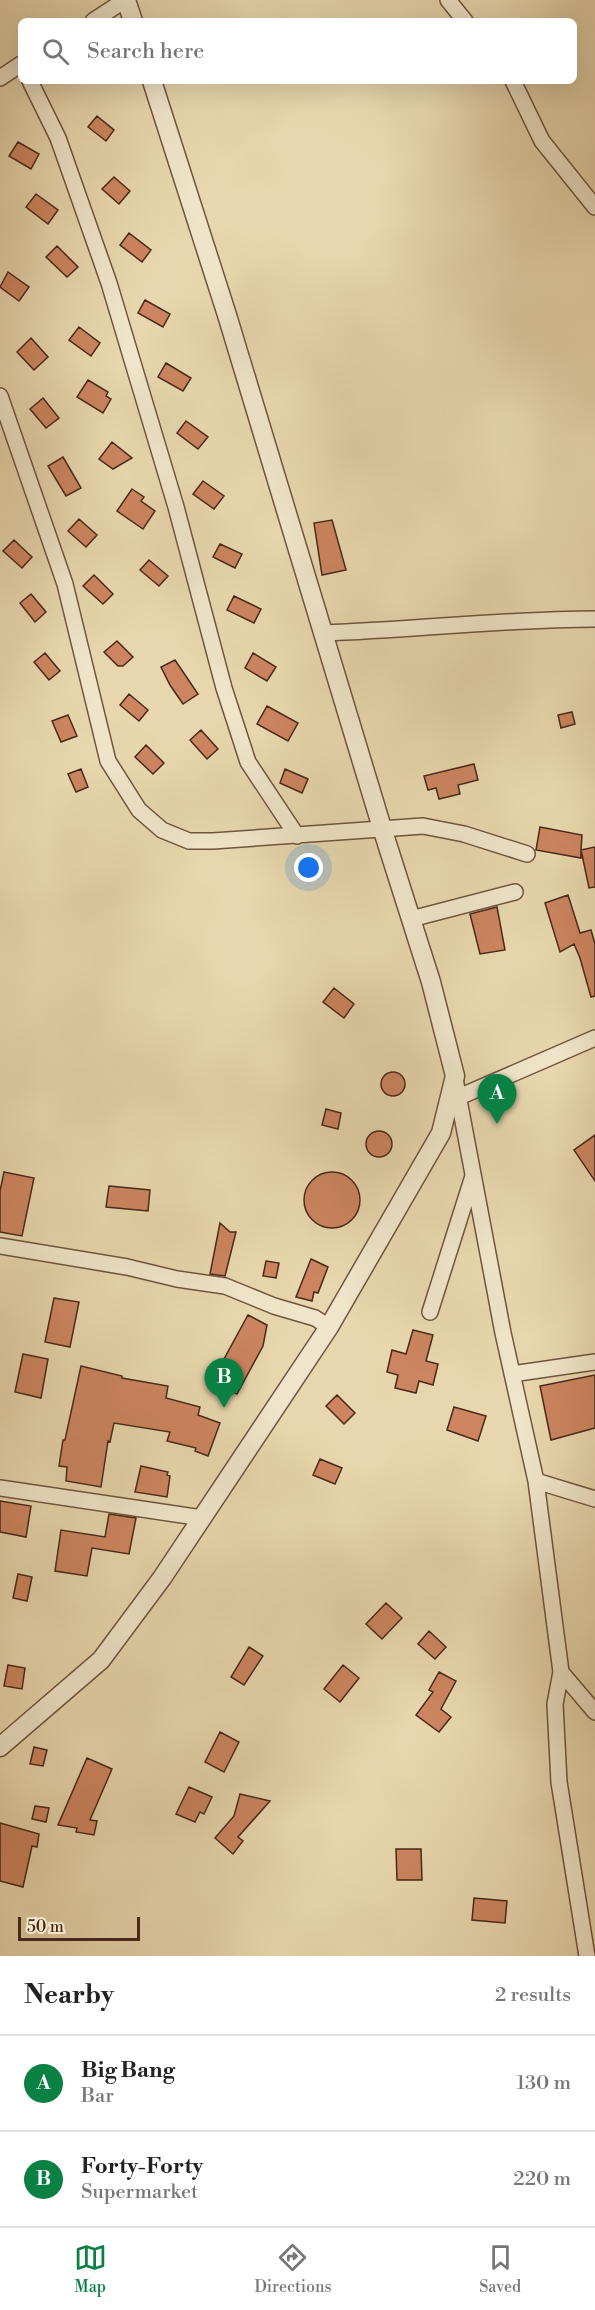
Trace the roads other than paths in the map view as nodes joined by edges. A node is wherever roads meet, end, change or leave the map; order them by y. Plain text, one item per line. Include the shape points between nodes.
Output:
1 (125, 0) edge
2 (448, 0) edge
3 (98, 18) edge
4 (132, 18) edge
5 (463, 18) edge
6 (18, 66) edge
7 (0, 78) edge
8 (31, 84) edge
9 (153, 84) edge
10 (514, 84) edge
11 (595, 207) edge
12 (0, 396) edge
13 (595, 619) edge
14 (324, 633) junction
15 (382, 828) junction
16 (297, 836) junction
17 (527, 854) dead end
18 (515, 892) dead end
19 (411, 919) junction
20 (595, 1038) edge
21 (455, 1076) junction
22 (459, 1097) junction
23 (474, 1173) junction
24 (0, 1246) edge
25 (430, 1312) dead end
26 (328, 1327) junction
27 (595, 1362) edge
28 (513, 1374) junction
29 (537, 1480) junction
30 (0, 1488) edge
31 (595, 1499) edge
32 (202, 1518) junction
33 (561, 1672) junction
34 (595, 1712) edge
35 (3, 1742) edge
36 (587, 1956) edge

1 - 3 street
1 - 4 street
2 - 5 street
6 - 7 street
8 - 16 street via 58,138 109,283 248,762
9 - 14 street
10 - 11 street via 542,141
12 - 16 street via 65,584 108,761 139,810 162,830 189,841
13 - 14 street via 530,619
14 - 15 street
15 - 16 street
15 - 17 street via 423,826
15 - 19 street
18 - 19 street
19 - 21 street
20 - 22 street
21 - 22 street
21 - 26 street via 441,1133
22 - 23 street
23 - 25 street
23 - 28 street
24 - 26 street via 225,1286 315,1318
26 - 32 street
27 - 28 street
28 - 29 street
29 - 31 street
29 - 33 street
30 - 32 street
32 - 35 street via 101,1660
33 - 34 street
33 - 36 street via 555,1704 560,1782

